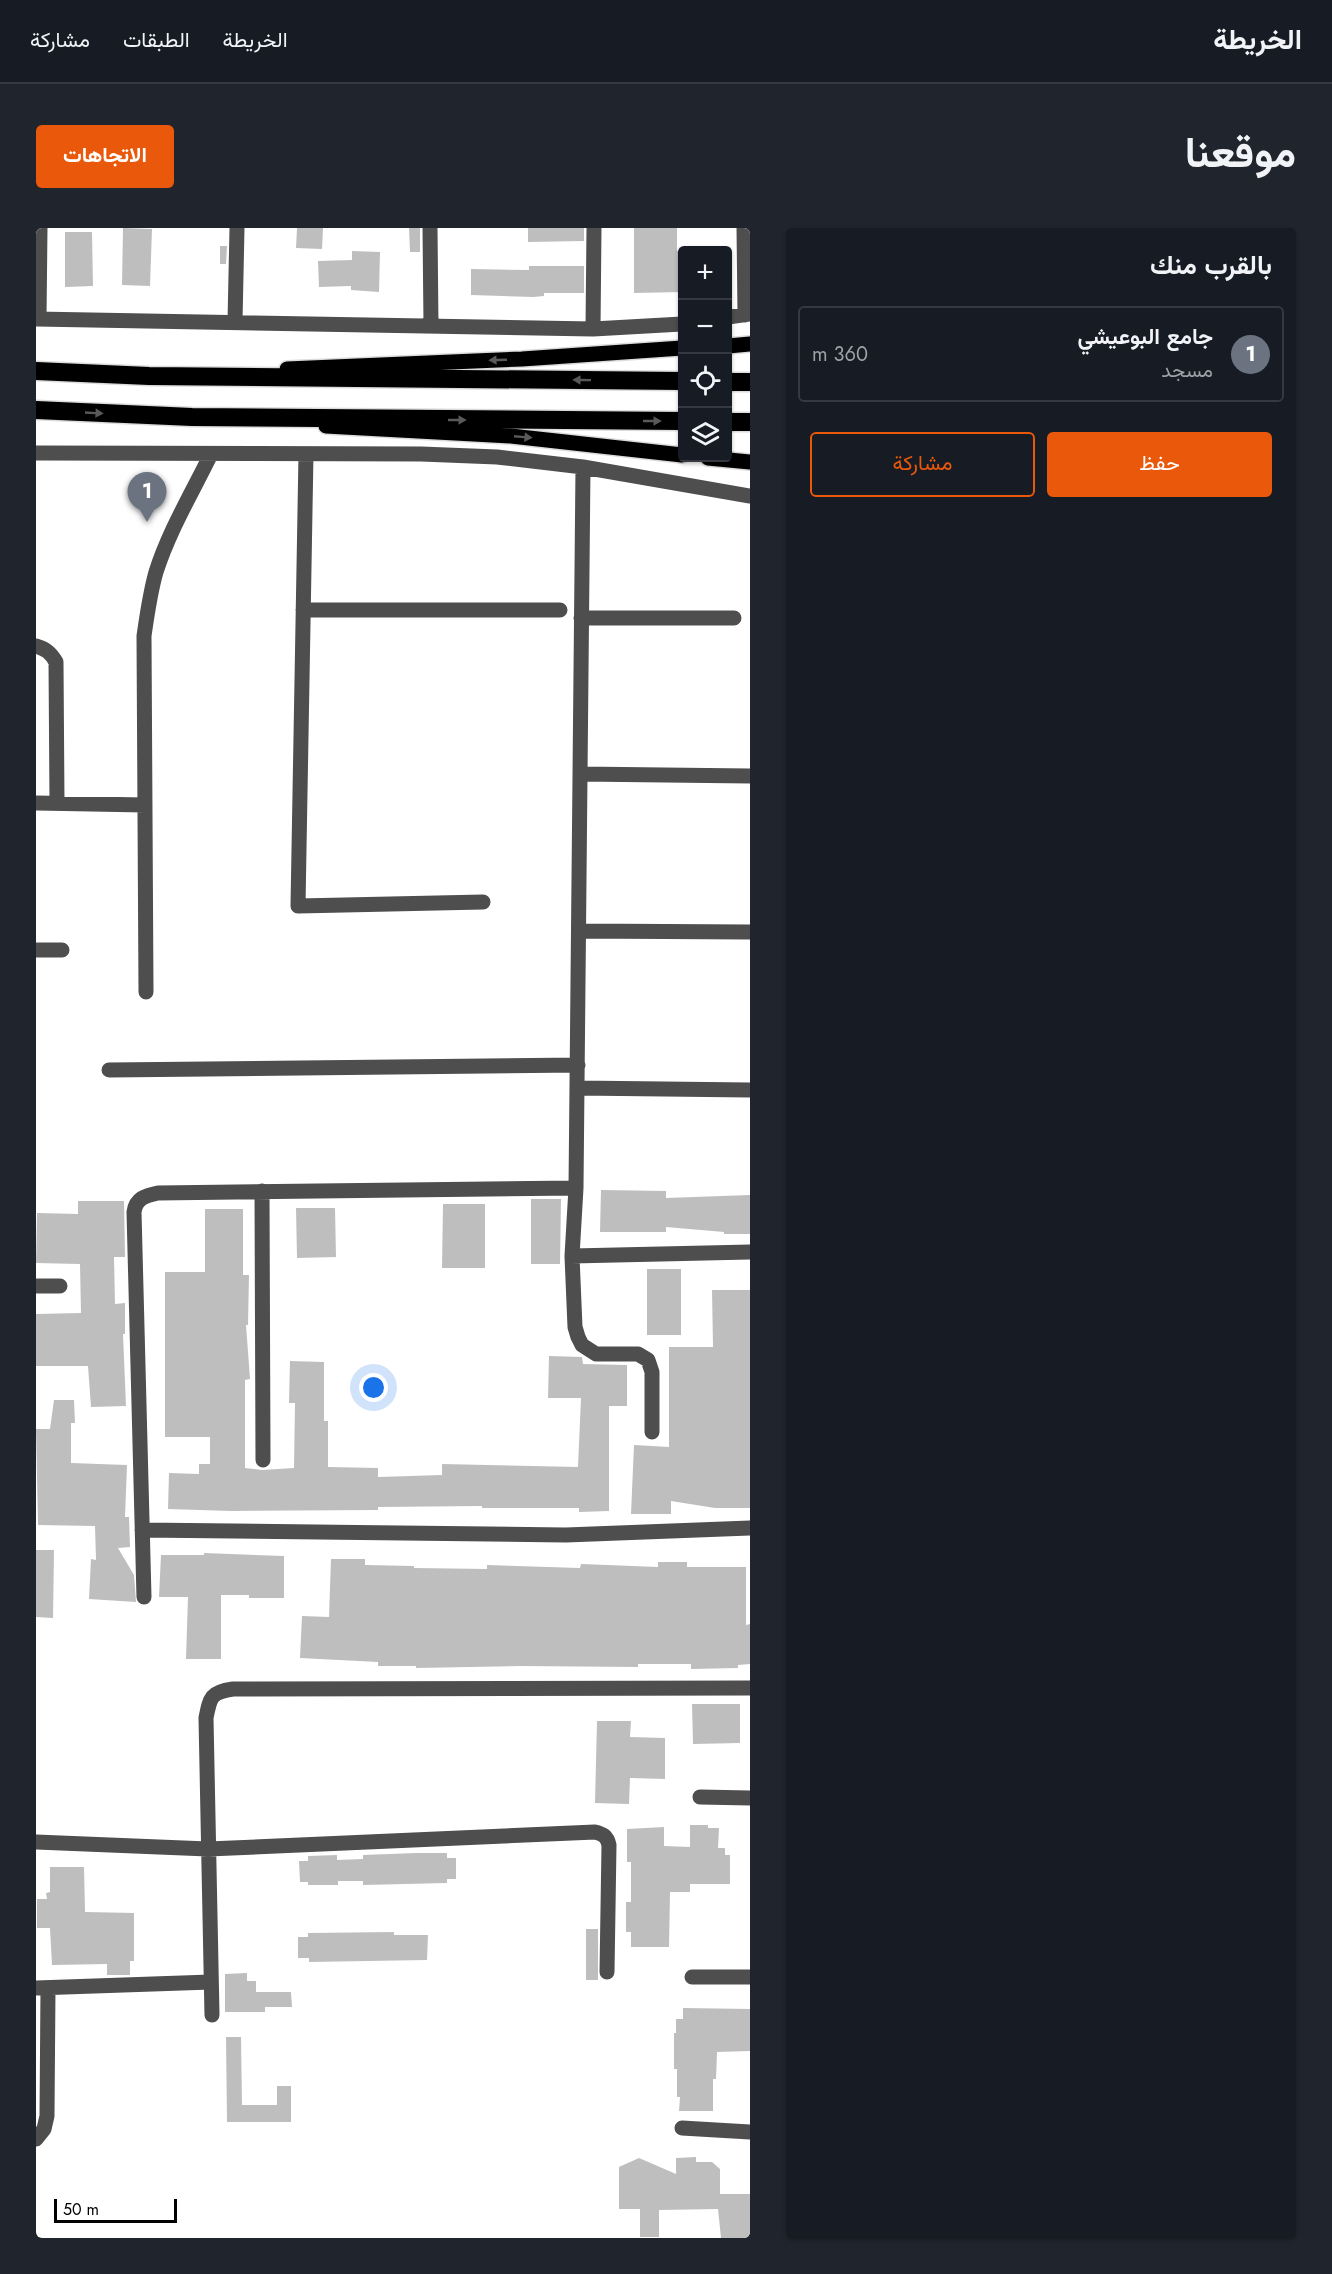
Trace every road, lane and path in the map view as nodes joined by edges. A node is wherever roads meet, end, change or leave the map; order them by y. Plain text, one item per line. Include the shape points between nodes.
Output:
1 (40, 228) edge
2 (237, 228) edge
3 (430, 228) edge
4 (594, 228) edge
5 (744, 228) edge
6 (748, 314) edge
7 (732, 316) edge
8 (38, 319) edge
9 (235, 322) junction
10 (678, 324) edge
11 (431, 325) junction
12 (594, 329) junction
13 (750, 344) edge
14 (732, 346) edge
15 (678, 348) edge
16 (36, 371) edge
17 (149, 376) junction
18 (678, 381) edge
19 (732, 382) edge
20 (750, 382) edge
21 (36, 410) edge
22 (192, 417) junction
23 (678, 422) edge
24 (732, 422) edge
25 (750, 422) edge
26 (36, 453) edge
27 (211, 454) junction
28 (306, 454) junction
29 (678, 455) edge
30 (732, 460) edge
31 (750, 462) edge
32 (583, 466) junction
33 (750, 496) edge
34 (303, 610) junction
35 (560, 610) dead end
36 (581, 618) junction
37 (734, 618) dead end
38 (36, 646) edge
39 (580, 774) junction
40 (750, 776) edge
41 (36, 803) edge
42 (57, 803) junction
43 (145, 805) junction
44 (483, 902) dead end
45 (579, 931) junction
46 (750, 932) edge
47 (36, 950) edge
48 (62, 950) dead end
49 (146, 992) dead end
50 (578, 1065) junction
51 (109, 1070) dead end
52 (577, 1088) junction
53 (750, 1090) edge
54 (576, 1188) junction
55 (262, 1191) junction
56 (750, 1252) edge
57 (572, 1256) junction
58 (36, 1286) edge
59 (60, 1286) dead end
60 (652, 1432) dead end
61 (263, 1460) dead end
62 (750, 1528) edge
63 (142, 1530) junction
64 (144, 1597) dead end
65 (750, 1688) edge
66 (700, 1797) dead end
67 (750, 1798) edge
68 (36, 1842) edge
69 (208, 1849) junction
70 (607, 1972) dead end
71 (692, 1977) dead end
72 (750, 1977) edge
73 (211, 1982) junction
74 (42, 1988) edge
75 (212, 2015) dead end
76 (682, 2128) dead end
77 (750, 2132) edge
78 (36, 2139) edge

1 - 8 street
2 - 9 street
3 - 11 street
4 - 12 street
5 - 6 street
6 - 7 street
8 - 9 street
9 - 11 street
10 - 12 street
11 - 12 street
13 - 14 main road
15 -> 17 main road
16 - 17 highway
18 -> 17 highway
19 - 20 highway
21 -> 22 highway
22 -> 23 highway
22 -> 29 main road via 511,436
24 - 25 highway
26 - 27 street
27 - 28 street
27 - 43 street via 168,541 148,604 142,669
28 - 32 street via 497,457
28 - 34 street
30 - 31 main road
32 - 33 street
32 - 36 street
34 - 35 street
34 - 44 street via 298,906
36 - 37 street
36 - 39 street
38 - 42 street via 44,648 56,662
39 - 40 street
39 - 45 street
41 - 42 street
42 - 43 street
43 - 49 street
45 - 46 street
45 - 50 street
47 - 48 street
50 - 51 street
50 - 52 street
52 - 53 street
52 - 54 street
54 - 55 street
54 - 57 street
55 - 61 street
55 - 63 street via 158,1193 142,1197 135,1204
56 - 57 street
57 - 60 street via 578,1337 582,1345 596,1354 638,1354 648,1360 652,1372
58 - 59 street
62 - 63 street via 566,1535
63 - 64 street
65 - 69 street via 219,1691 212,1696 206,1719
66 - 67 street
68 - 69 street
69 - 70 street via 603,1834 610,1857
69 - 73 street
71 - 72 street
73 - 74 street
73 - 75 street
74 - 78 street via 47,2116
76 - 77 street

